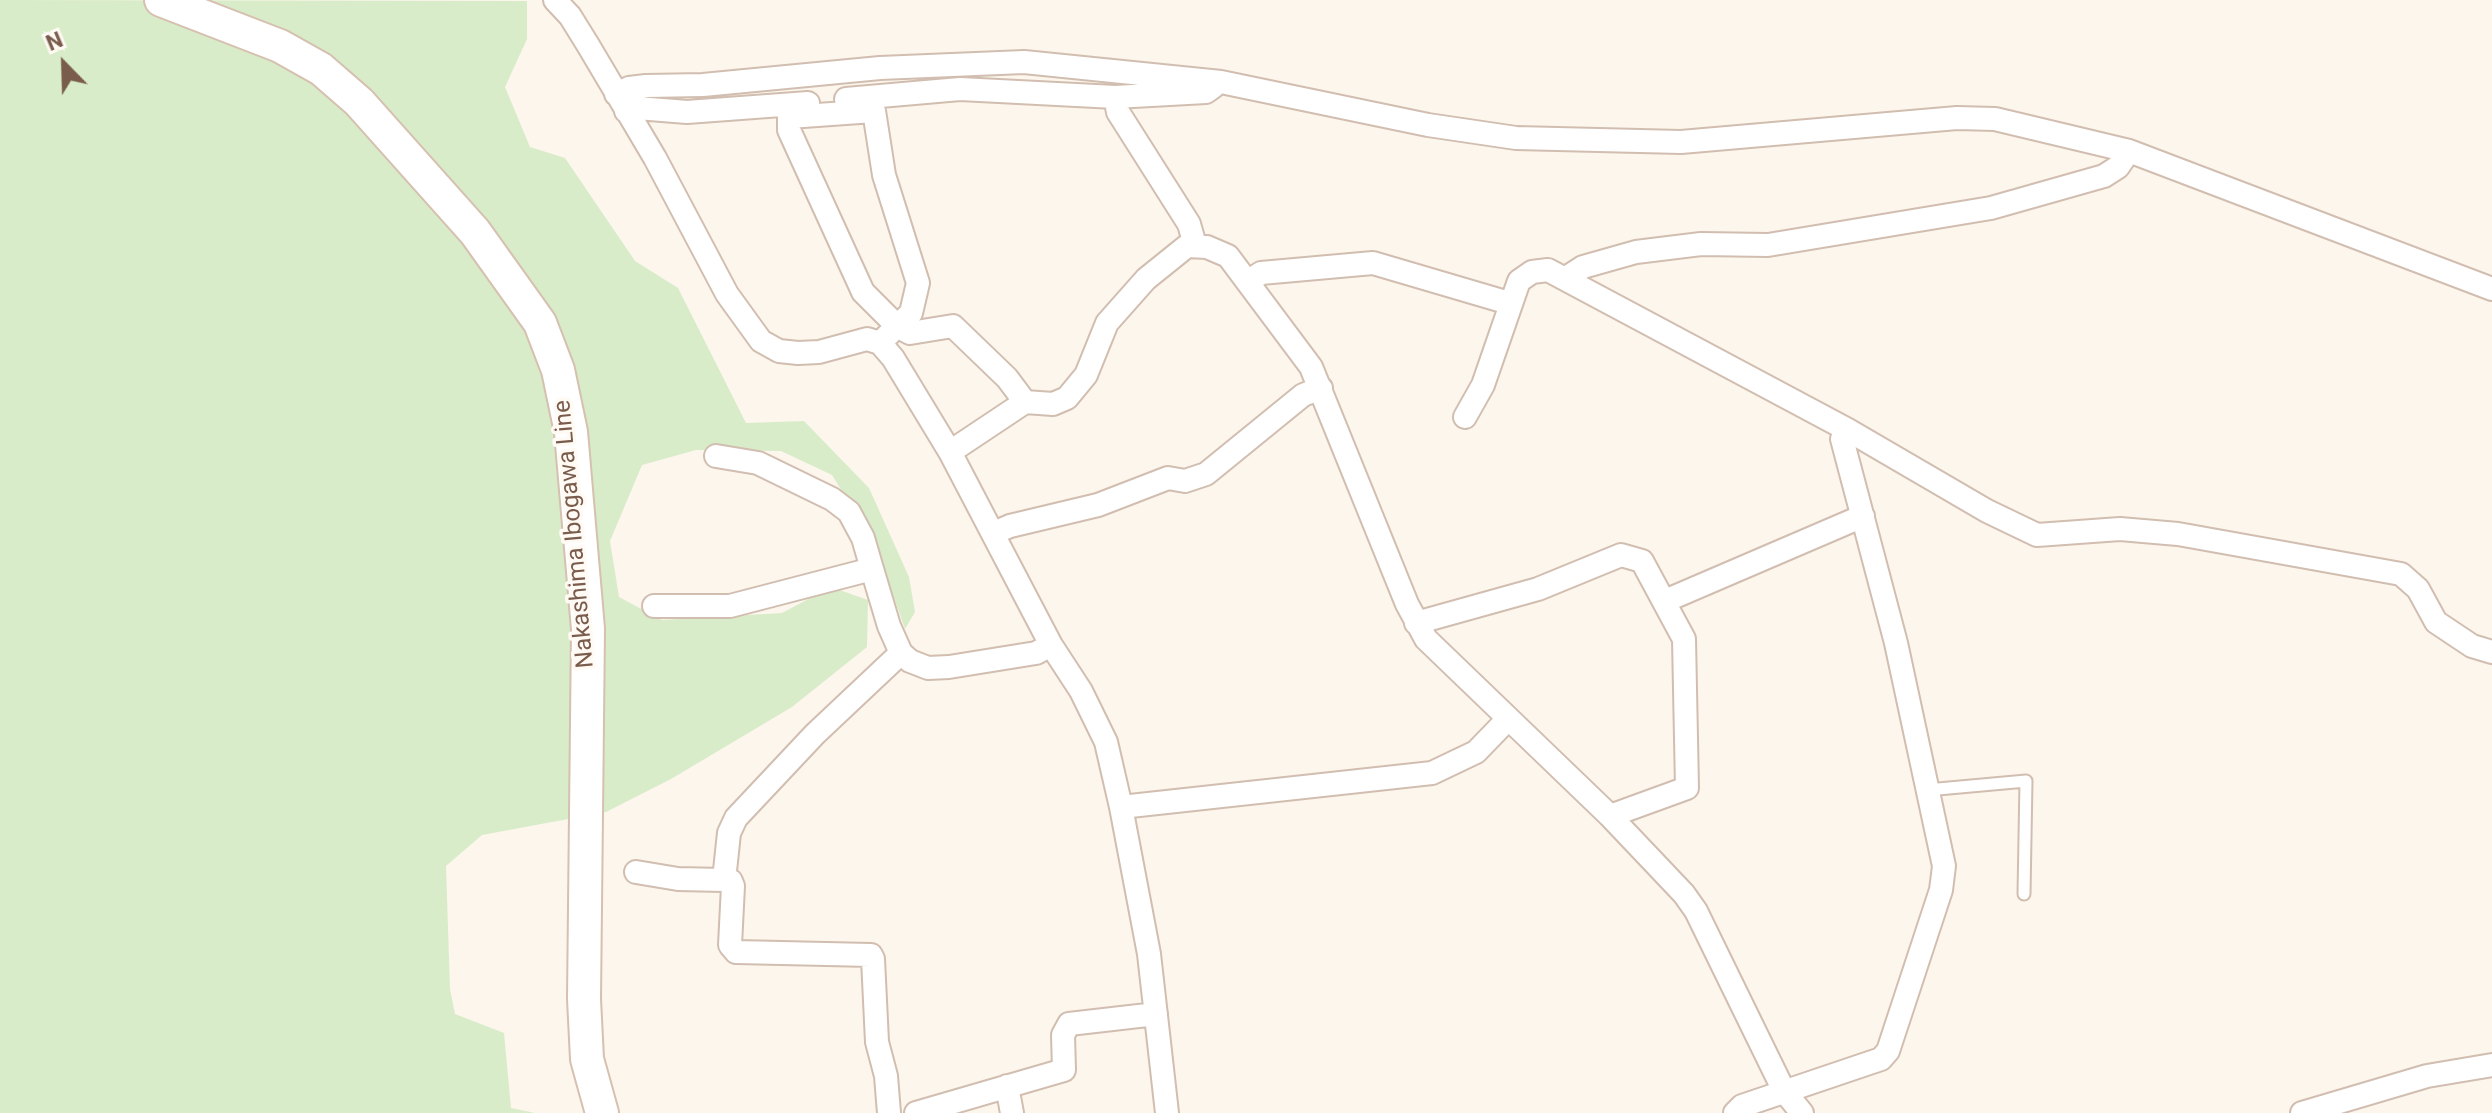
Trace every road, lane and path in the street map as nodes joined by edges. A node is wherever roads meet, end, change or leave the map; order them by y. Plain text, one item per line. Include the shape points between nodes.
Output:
1 (161, 0) edge
2 (555, 0) edge
3 (1221, 82) junction
4 (1115, 97) junction
5 (621, 103) junction
6 (2129, 151) junction
7 (1195, 245) junction
8 (1566, 278) junction
9 (1249, 281) junction
10 (2492, 289) edge
11 (1509, 303) junction
12 (897, 326) junction
13 (880, 343) junction
14 (1321, 388) junction
15 (1025, 402) junction
16 (1465, 417) dead end
17 (1848, 430) junction
18 (950, 452) junction
19 (716, 456) dead end
20 (1863, 516) junction
21 (994, 533) junction
22 (872, 569) junction
23 (1665, 601) junction
24 (654, 606) dead end
25 (1416, 623) junction
26 (1051, 645) junction
27 (2492, 652) edge
28 (901, 653) junction
29 (1507, 720) junction
30 (1927, 790) junction
31 (1121, 807) junction
32 (1610, 816) junction
33 (636, 872) dead end
34 (724, 880) junction
35 (2024, 894) dead end
36 (1156, 1014) junction
37 (2492, 1065) edge
38 (1007, 1086) junction
39 (1784, 1091) junction
40 (602, 1113) edge
41 (889, 1113) edge
42 (916, 1113) edge
43 (1012, 1113) edge
44 (1167, 1113) edge
45 (1735, 1113) edge
46 (1802, 1113) edge
47 (2302, 1113) edge

1 - 40 main road, Nakashima Ibogawa Line via 280,46 321,69 359,102 475,232 540,323 558,370 571,432 588,629 584,999 587,1059
2 - 5 street
3 - 4 street via 1206,92
3 - 5 street via 1060,63 962,63 646,86
3 - 6 street via 1516,138 1681,142 1957,118 1995,119
4 - 5 street via 960,89 687,112
4 - 7 street via 1118,112 1189,224
5 - 13 street via 727,294 761,341 798,353 850,341
6 - 8 street via 2104,176 1991,208 1768,245 1701,244 1636,252 1583,267
6 - 10 street
7 - 9 street via 1228,256
7 - 15 street via 1146,279 1107,323 1086,375 1067,398 1053,404
8 - 11 street via 1548,270 1532,272 1519,281
8 - 17 street
9 - 11 street via 1261,273 1373,263
9 - 14 street
11 - 16 street via 1483,385
12 - 12 street via 911,313 918,283 884,175 874,111 789,117 789,130 863,292
12 - 13 street
12 - 15 street via 910,333 953,326
13 - 18 street
14 - 21 street via 1303,395 1206,474 1185,481 1168,478 1098,505
14 - 25 street
15 - 18 street
17 - 20 street via 1842,439
17 - 27 street via 2037,535 2120,529 2178,534 2401,574 2418,589 2436,622 2472,646
18 - 21 street
19 - 22 street via 758,463 832,499 849,512
20 - 23 street
20 - 30 street
21 - 26 street
22 - 24 street via 730,606
22 - 28 street
23 - 25 street via 1642,561 1621,555 1538,589
23 - 32 street via 1684,639 1687,788
25 - 29 street
26 - 28 street via 1036,653 938,667 910,661
26 - 31 street via 1106,742
28 - 34 street via 736,818 729,833
29 - 31 street via 1476,752 1432,773
29 - 32 street
30 - 35 lane via 2026,781
30 - 39 street via 1944,866 1941,890 1888,1051 1881,1059
31 - 36 street
32 - 39 street via 1696,911
33 - 34 street
34 - 41 street via 733,886 730,945 736,952 871,955
36 - 38 street via 1069,1024 1063,1035 1064,1070
36 - 44 street
37 - 47 street via 2427,1076
38 - 42 street
38 - 43 street
39 - 45 street
39 - 46 street

